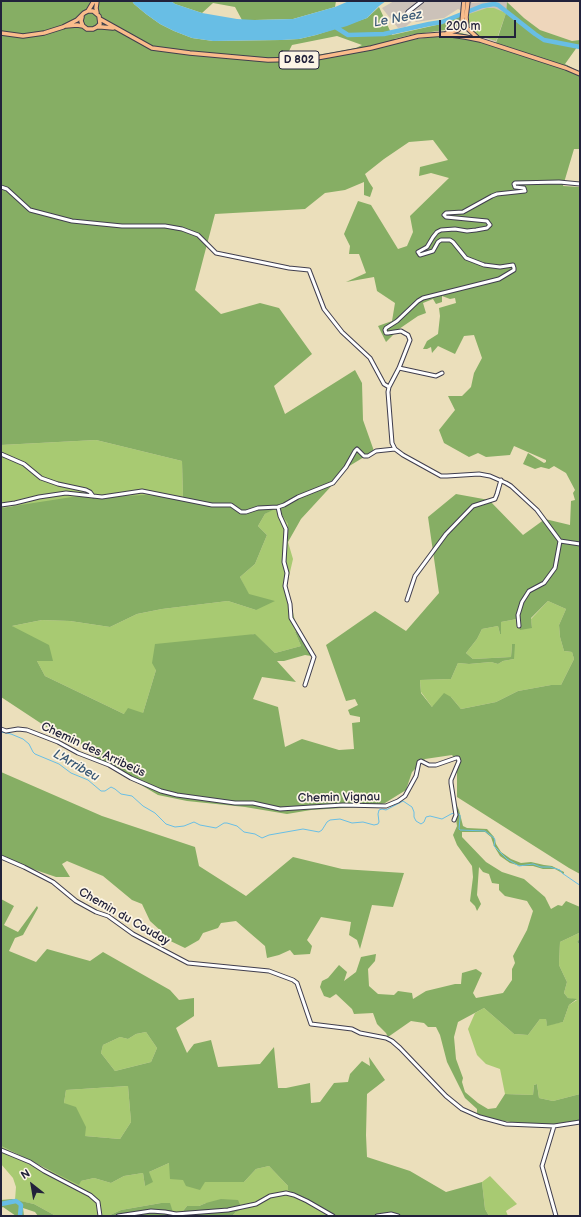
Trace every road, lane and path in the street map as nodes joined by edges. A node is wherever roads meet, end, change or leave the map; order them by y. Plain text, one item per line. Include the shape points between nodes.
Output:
1 (96, 1) edge
2 (422, 1) edge
3 (464, 1) edge
4 (468, 1) edge
5 (465, 9) junction
6 (88, 11) junction
7 (97, 13) junction
8 (82, 17) junction
9 (405, 17) dead end
10 (464, 17) junction
11 (100, 19) junction
12 (63, 26) junction
13 (83, 26) junction
14 (97, 27) junction
15 (116, 28) junction
16 (459, 28) junction
17 (468, 29) junction
18 (1, 33) edge
19 (444, 34) junction
20 (459, 36) junction
21 (465, 37) junction
22 (480, 40) junction
23 (580, 74) edge
24 (580, 184) edge
25 (1, 187) edge
26 (398, 368) junction
27 (442, 373) dead end
28 (389, 387) junction
29 (395, 449) junction
30 (1, 454) edge
31 (501, 480) junction
32 (93, 496) junction
33 (1, 505) edge
34 (278, 507) junction
35 (560, 541) junction
36 (580, 544) edge
37 (407, 600) dead end
38 (518, 626) dead end
39 (305, 685) dead end
40 (1, 729) edge
41 (177, 796) joint
42 (454, 820) dead end
43 (1, 857) edge
44 (580, 1122) edge
45 (554, 1126) junction
46 (1, 1150) edge
47 (100, 1216) edge
48 (118, 1216) edge
49 (333, 1216) edge
50 (377, 1216) edge
51 (398, 1216) edge
52 (556, 1216) edge

1 - 6 main road
1 - 7 main road
2 - 9 street
3 - 5 main road
4 - 5 main road
5 - 10 main road
6 - 7 main road
6 - 8 main road
7 - 11 main road
8 - 12 main road
8 - 13 main road
10 - 16 main road
10 - 17 main road
11 - 14 main road
11 - 15 main road
12 - 13 main road
12 - 18 main road via 44,33 23,36
13 - 14 main road via 87,29
14 - 15 main road, D 802
15 - 19 main road, D 802 via 152,48 238,58 297,60 364,49 418,36
16 - 17 main road via 462,26
16 - 19 main road, D 802
16 - 20 main road
17 - 21 main road
17 - 22 main road
19 - 20 main road, D 802
20 - 21 main road
21 - 22 main road
22 - 23 main road
24 - 26 street via 515,183 515,187 524,188 526,191 497,194 463,212 444,215 487,221 490,225 487,228 467,231 441,230 433,236 427,247 418,252 420,255 433,251 438,242 444,240 453,242 466,258 475,262 492,266 512,265 514,268 512,272 499,279 423,298 386,328 386,333 398,330 406,333 410,340
25 - 28 street via 30,210 72,221 176,228 198,235 216,253 309,270 324,308 342,332 370,358 384,384
26 - 27 street via 436,376
26 - 28 street
28 - 29 street via 392,443
29 - 31 street via 441,476 479,474
29 - 34 street via 376,451 368,456 364,456 357,449 333,483
30 - 32 street via 24,464 41,478 86,490
31 - 35 street via 538,510
31 - 37 street via 495,499 473,506 446,534 415,576
32 - 33 street via 66,493
32 - 34 street via 142,491 212,505 231,505 241,512
34 - 39 street via 286,529 284,562 291,618 314,657
35 - 36 street
35 - 38 street via 555,568 544,583 528,591 518,615
40 - 41 street, Chemin des Arribeüs via 22,729 45,737
41 - 42 street, Chemin Vignau via 253,803 280,809 343,805 386,806 405,796 416,776 419,762 436,765 458,758 451,780 456,815
43 - 45 street, Chemin du Couday via 53,882 76,901 108,916 133,934 188,963 269,971 293,980 297,983 311,1024 352,1029 392,1041 462,1109 506,1124
44 - 45 street
45 - 52 street via 542,1166
46 - 47 street via 30,1162 90,1195 98,1202
48 - 49 street via 151,1212 176,1214 228,1210 256,1204 270,1196 286,1193 307,1201
50 - 51 street

